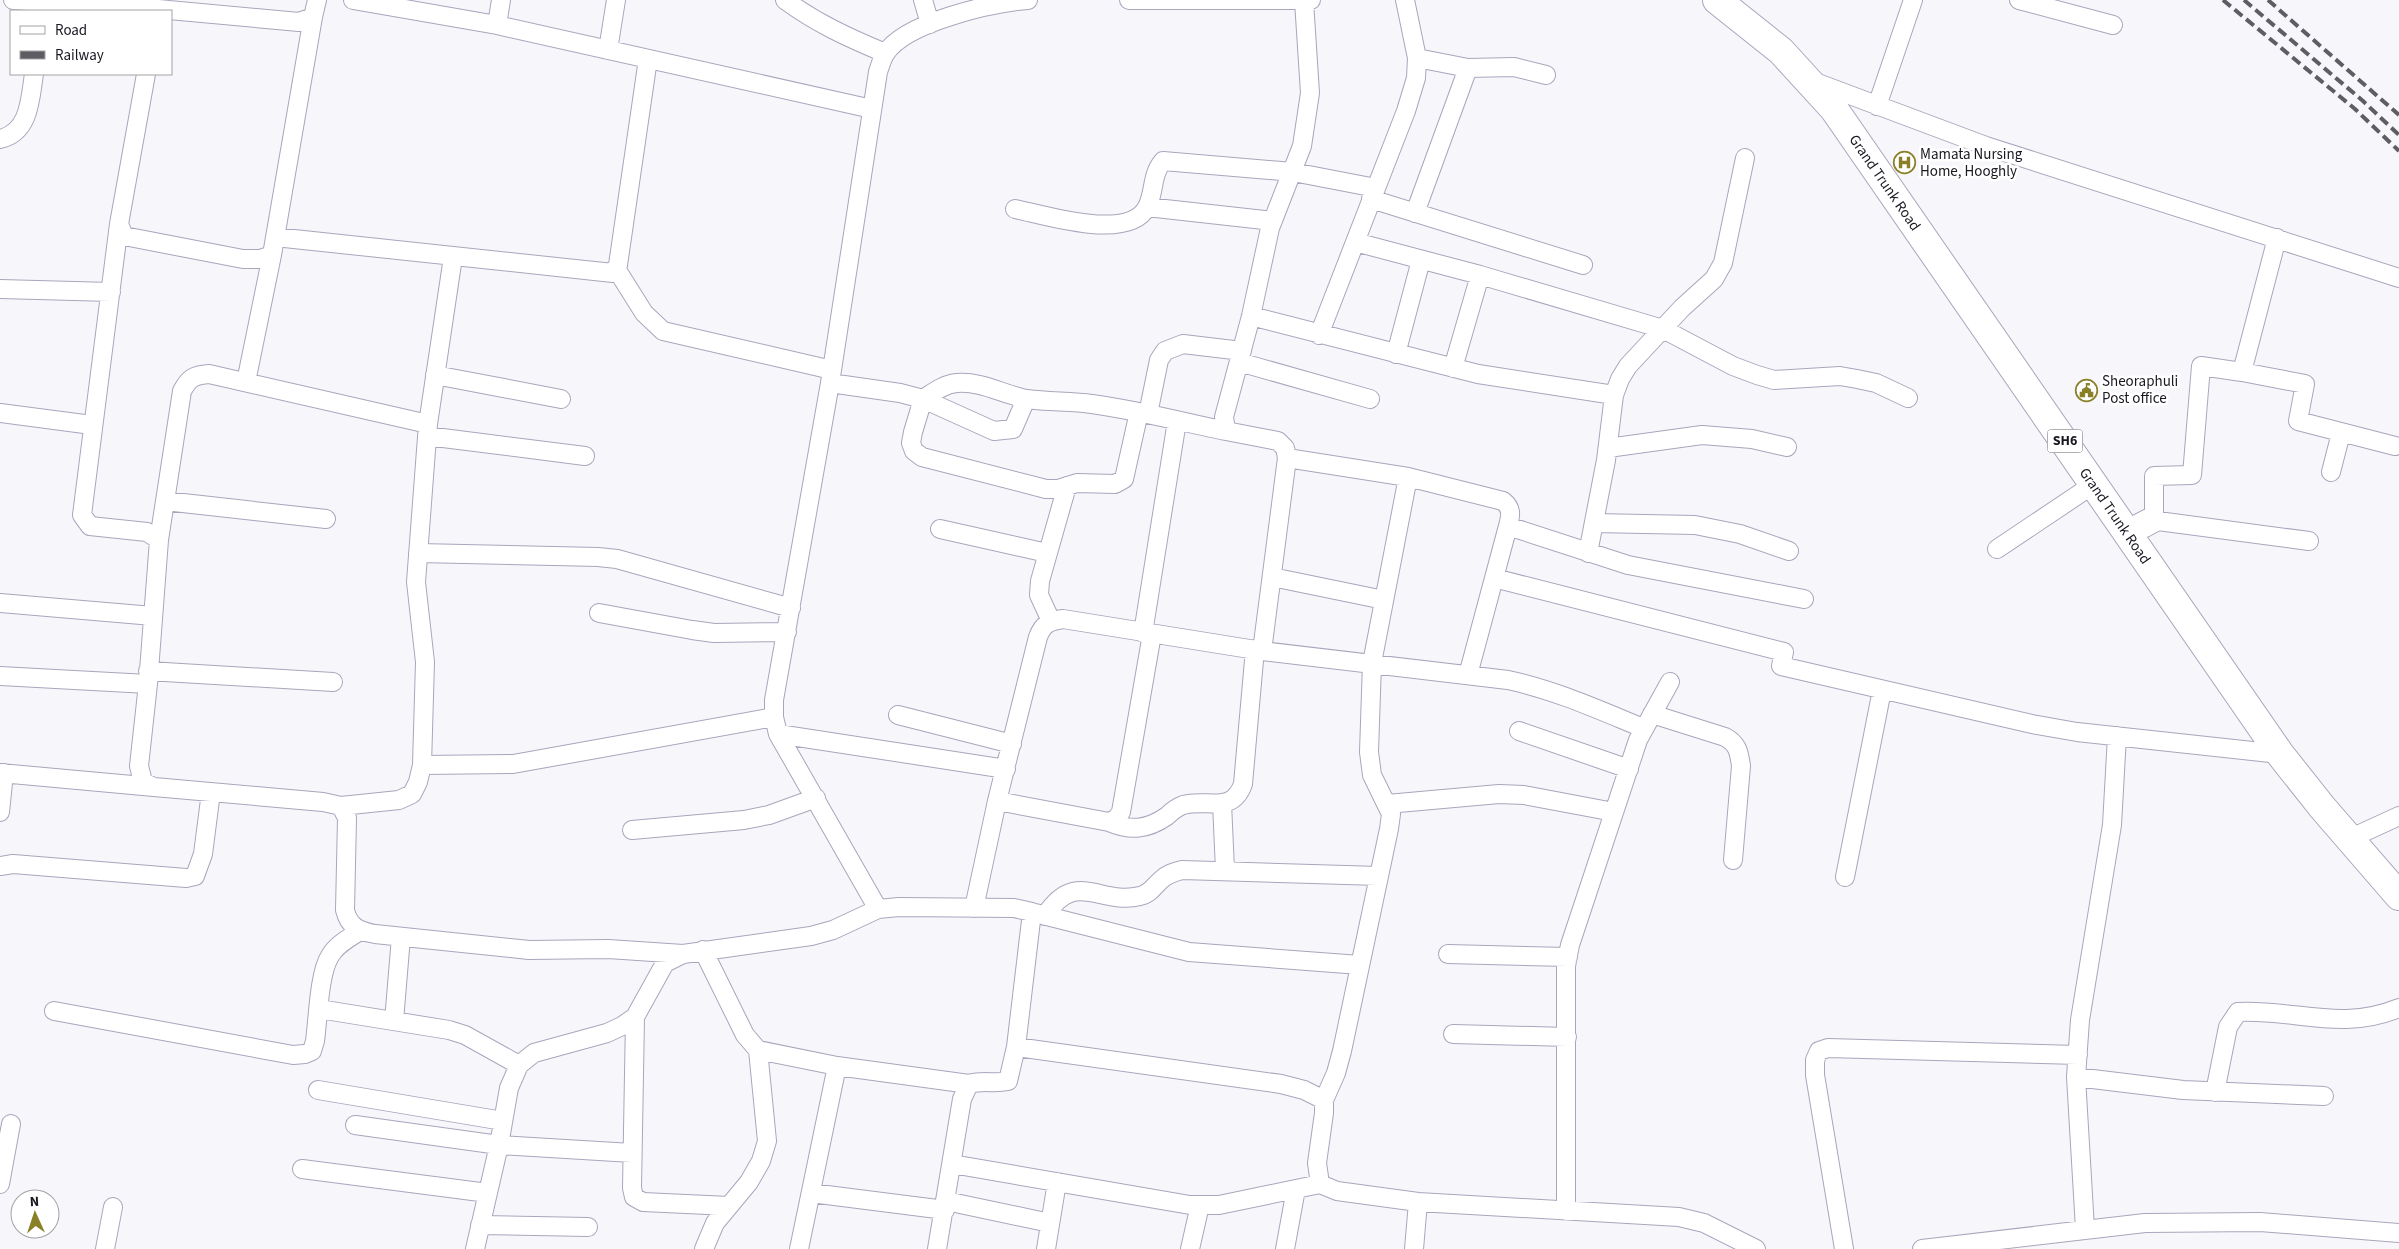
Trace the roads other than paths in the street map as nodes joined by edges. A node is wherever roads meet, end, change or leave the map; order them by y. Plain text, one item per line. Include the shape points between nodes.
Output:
1 (13, 0) edge
2 (317, 0) edge
3 (352, 0) edge
4 (501, 0) edge
5 (616, 0) edge
6 (785, 0) edge
7 (923, 0) edge
8 (1028, 0) edge
9 (1129, 0) edge
10 (1308, 0) edge
11 (1405, 0) edge
12 (1717, 0) edge
13 (1913, 0) edge
14 (2019, 0) edge
15 (44, 5) edge
16 (158, 7) edge
17 (313, 18) junction
18 (930, 24) junction
19 (497, 25) junction
20 (2113, 25) dead end
21 (608, 50) junction
22 (886, 53) junction
23 (1417, 58) junction
24 (648, 59) junction
25 (1468, 68) junction
26 (34, 75) edge
27 (146, 75) edge
28 (1546, 75) dead end
29 (1810, 81) junction
30 (1878, 106) junction
31 (872, 109) junction
32 (0, 138) edge
33 (1745, 158) dead end
34 (1293, 172) junction
35 (1374, 194) junction
36 (1147, 207) junction
37 (1015, 209) dead end
38 (1415, 213) junction
39 (1273, 221) junction
40 (119, 224) junction
41 (2277, 238) junction
42 (1355, 242) junction
43 (273, 246) junction
44 (453, 257) junction
45 (1421, 260) junction
46 (1583, 265) dead end
47 (617, 270) junction
48 (1480, 275) junction
49 (2399, 278) edge
50 (0, 289) edge
51 (111, 292) junction
52 (1251, 316) junction
53 (1663, 329) junction
54 (1319, 335) junction
55 (1396, 354) junction
56 (1240, 357) junction
57 (1454, 368) junction
58 (2242, 372) junction
59 (435, 375) junction
60 (831, 376) junction
61 (246, 382) junction
62 (1614, 395) junction
63 (1908, 398) dead end
64 (561, 399) dead end
65 (923, 399) junction
66 (1026, 399) junction
67 (1370, 399) dead end
68 (1143, 413) junction
69 (0, 414) edge
70 (1177, 421) junction
71 (92, 425) junction
72 (427, 430) junction
73 (1226, 431) junction
74 (2341, 433) junction
75 (2395, 446) dead end
76 (1787, 447) dead end
77 (1608, 448) junction
78 (585, 456) dead end
79 (1286, 458) junction
80 (2330, 472) dead end
81 (1408, 477) junction
82 (2094, 484) junction
83 (1067, 486) junction
84 (165, 501) junction
85 (326, 520) dead end
86 (1594, 523) junction
87 (1508, 526) junction
88 (940, 529) dead end
89 (2127, 533) junction
90 (159, 540) junction
91 (2308, 541) dead end
92 (1997, 549) dead end
93 (1788, 551) dead end
94 (418, 552) junction
95 (1047, 553) junction
96 (1588, 553) junction
97 (1272, 577) junction
98 (1494, 578) junction
99 (1804, 599) dead end
100 (1384, 600) junction
101 (0, 603) edge
102 (792, 608) junction
103 (599, 613) dead end
104 (153, 616) junction
105 (1051, 621) junction
106 (787, 632) junction
107 (1147, 633) junction
108 (1259, 650) junction
109 (1372, 664) junction
110 (1468, 675) junction
111 (0, 676) edge
112 (148, 678) junction
113 (333, 682) dead end
114 (1670, 682) dead end
115 (1882, 690) junction
116 (898, 715) dead end
117 (1648, 721) junction
118 (776, 725) junction
119 (1519, 732) dead end
120 (2117, 736) junction
121 (1012, 744) junction
122 (2280, 754) junction
123 (422, 766) junction
124 (1006, 769) junction
125 (1629, 769) junction
126 (2, 773) edge
127 (154, 787) junction
128 (211, 792) junction
129 (816, 798) junction
130 (997, 802) junction
131 (1222, 803) junction
132 (1386, 804) junction
133 (341, 806) junction
134 (0, 812) edge
135 (1614, 812) junction
136 (2399, 816) edge
137 (1109, 822) junction
138 (632, 830) dead end
139 (2349, 839) junction
140 (1733, 860) dead end
141 (0, 866) edge
142 (1225, 870) junction
143 (1379, 876) junction
144 (1845, 877) dead end
145 (2399, 896) edge
146 (974, 908) junction
147 (878, 909) junction
148 (1039, 914) junction
149 (360, 931) junction
150 (401, 937) junction
151 (703, 950) junction
152 (682, 954) junction
153 (1448, 954) dead end
154 (1568, 958) junction
155 (1360, 965) junction
156 (2399, 1008) edge
157 (319, 1009) junction
158 (54, 1010) dead end
159 (635, 1017) junction
160 (394, 1021) junction
161 (1453, 1034) dead end
162 (1567, 1037) junction
163 (1016, 1047) junction
164 (758, 1050) junction
165 (2078, 1055) junction
166 (518, 1065) junction
167 (837, 1066) junction
168 (2076, 1077) junction
169 (969, 1084) junction
170 (318, 1090) dead end
171 (2215, 1092) junction
172 (2324, 1096) dead end
173 (1324, 1100) junction
174 (503, 1121) junction
175 (11, 1124) dead end
176 (355, 1125) dead end
177 (499, 1145) junction
178 (632, 1153) junction
179 (952, 1164) junction
180 (302, 1169) dead end
181 (1057, 1182) junction
182 (0, 1184) edge
183 (1320, 1184) junction
184 (1296, 1189) junction
185 (488, 1193) junction
186 (811, 1193) junction
187 (1418, 1202) junction
188 (946, 1205) junction
189 (1200, 1205) junction
190 (729, 1206) junction
191 (113, 1207) dead end
192 (1566, 1211) junction
193 (1050, 1223) junction
194 (480, 1224) junction
195 (588, 1227) dead end
196 (2085, 1229) junction
197 (2399, 1233) edge
198 (2022, 1243) edge
199 (104, 1249) edge
200 (475, 1249) edge
201 (704, 1249) edge
202 (799, 1249) edge
203 (937, 1249) edge
204 (1046, 1249) edge
205 (1190, 1249) edge
206 (1285, 1249) edge
207 (1414, 1249) edge
208 (1756, 1249) edge
209 (1844, 1249) edge
210 (1922, 1249) edge

1 - 15 street
2 - 17 street
3 - 19 street
4 - 19 street
5 - 21 street
6 - 22 street via 836,32
7 - 18 street
8 - 18 street via 970,9
9 - 10 street
10 - 34 street via 1310,94 1302,146
11 - 23 street
12 - 29 main road, Grand Trunk Road / SH6 via 1767,39
13 - 30 street
14 - 20 street
15 - 16 street
16 - 17 street via 299,22
17 - 43 street
18 - 22 street via 903,37
19 - 21 street
21 - 24 street
22 - 31 street via 878,72
23 - 25 street
23 - 35 street via 1416,78 1406,111
24 - 31 street
24 - 47 street
25 - 28 street via 1514,67
25 - 38 street
26 - 32 street via 28,113 21,128 9,137
27 - 40 street
29 - 30 street
29 - 82 main road, Grand Trunk Road / SH6 via 1858,142
30 - 41 street via 1986,146
31 - 60 street
33 - 53 street via 1723,263 1714,279
34 - 35 street
34 - 36 street via 1163,161 1153,177
34 - 39 street
35 - 38 street
35 - 42 street
36 - 37 street via 1130,222 1110,225 1081,223
36 - 39 street
38 - 46 street
39 - 52 street
40 - 43 street via 124,236 139,241 242,259 260,259
40 - 51 street
41 - 49 street
41 - 58 street
42 - 45 street
42 - 54 street
43 - 44 street
43 - 61 street
44 - 47 street via 608,274
44 - 59 street
45 - 48 street
45 - 55 street
47 - 60 street via 644,312 662,331
48 - 53 street
48 - 57 street
50 - 51 street
51 - 71 street
52 - 54 street
52 - 56 street
53 - 62 street via 1628,366
53 - 63 street via 1733,366 1765,378 1794,380 1840,376 1876,383
54 - 55 street
55 - 57 street
56 - 67 street
56 - 68 street via 1183,344 1165,351 1159,360
56 - 73 street via 1224,417
57 - 62 street via 1508,380
58 - 74 street via 2305,384 2298,421
58 - 89 street via 2201,366 2192,475 2154,476 2154,515
59 - 64 street
59 - 72 street
60 - 65 street
60 - 102 street
61 - 72 street
61 - 84 street via 209,374 196,375 188,380 182,391
62 - 77 street
65 - 66 street via 941,387 955,383
65 - 66 street via 994,431 1013,428
65 - 83 street via 911,443 914,451 922,457 1046,489
66 - 68 street via 1091,403
68 - 70 street
68 - 83 street via 1124,479 1116,484 1076,483
69 - 71 street
70 - 73 street
70 - 107 street
71 - 90 street via 82,514 90,526 147,532
72 - 78 street
72 - 94 street
73 - 79 street via 1278,441 1285,448
74 - 75 street
74 - 80 street
76 - 77 street via 1752,439 1702,435
77 - 86 street
79 - 81 street
79 - 97 street
81 - 87 street via 1502,501 1510,512
81 - 100 street
82 - 89 main road, Grand Trunk Road / SH6
82 - 92 street
83 - 95 street
84 - 85 street
84 - 90 street
86 - 93 street via 1695,525 1740,534
86 - 96 street
87 - 96 street
87 - 98 street
88 - 95 street
89 - 91 street via 2158,521
89 - 122 main road, Grand Trunk Road / SH6
90 - 104 street
94 - 102 street via 582,556 617,560
94 - 123 street via 416,582 425,662
95 - 105 street via 1039,595
96 - 99 street via 1653,571
97 - 100 street
97 - 108 street
98 - 110 street
98 - 115 street via 1784,652 1781,666
100 - 109 street
101 - 104 street
102 - 106 street
103 - 106 street via 692,630
104 - 112 street
105 - 107 street via 1063,619
105 - 121 street via 1041,627
106 - 118 street via 774,700
107 - 108 street
107 - 137 street via 1121,812 1116,820
108 - 109 street
108 - 131 street via 1243,784 1239,796
109 - 110 street
109 - 132 street via 1369,752 1372,775
110 - 117 street via 1537,686
111 - 112 street
112 - 113 street
112 - 127 street via 138,766 144,782
114 - 117 street
115 - 120 street via 2032,724
115 - 144 street
116 - 121 street
117 - 125 street
117 - 140 street via 1733,741 1739,751 1741,766
118 - 123 street via 512,764
118 - 124 street
118 - 129 street
119 - 125 street
120 - 122 street
120 - 165 street via 2112,825 2080,1020
121 - 124 street
122 - 139 main road, Grand Trunk Road / SH6
123 - 133 street via 412,794 399,800
124 - 130 street
125 - 135 street
126 - 127 street
126 - 134 street
127 - 128 street
128 - 133 street
128 - 141 street via 203,854 195,876 186,878 13,864
129 - 138 street via 744,820
129 - 147 street
130 - 137 street
130 - 146 street
131 - 137 street via 1182,805 1158,822 1142,828 1125,828
131 - 142 street
132 - 135 street via 1499,794 1524,795
132 - 143 street via 1390,829
133 - 149 street via 347,818 345,910 348,922
135 - 154 street
136 - 139 street
139 - 145 main road, Grand Trunk Road / SH6
142 - 143 street
142 - 148 street via 1169,873 1152,890 1131,898 1077,891 1066,894
143 - 155 street
146 - 147 street
146 - 148 street via 1014,908
147 - 151 street via 833,930 811,936
148 - 155 street via 1189,952
148 - 163 street
149 - 150 street
149 - 157 street via 337,946 330,956 324,969
150 - 152 street via 529,950 608,949
150 - 160 street
151 - 152 street
151 - 164 street via 745,1035
152 - 159 street via 665,964
153 - 154 street
154 - 162 street
155 - 173 street via 1342,1051
156 - 171 street via 2365,1019 2339,1020 2238,1012 2228,1027
157 - 158 street via 312,1050 294,1055
157 - 160 street
159 - 166 street via 607,1033 534,1053
159 - 178 street
160 - 166 street via 465,1035
161 - 162 street
162 - 192 street
163 - 169 street via 1008,1081
163 - 173 street via 1281,1084
164 - 167 street
164 - 190 street via 767,1141 753,1175
165 - 168 street
165 - 209 street via 1828,1048 1820,1051 1815,1060 1815,1075
166 - 174 street via 509,1088
167 - 169 street
167 - 186 street
168 - 171 street
168 - 196 street
169 - 179 street via 962,1099
170 - 174 street
171 - 172 street
173 - 183 street via 1317,1163
174 - 177 street
175 - 182 street
176 - 177 street
177 - 178 street
177 - 185 street
178 - 190 street via 634,1197 643,1202
179 - 181 street
179 - 188 street
180 - 185 street
181 - 189 street
181 - 193 street
183 - 184 street
183 - 187 street via 1337,1191
184 - 189 street via 1219,1205
184 - 206 street
185 - 194 street
186 - 188 street
186 - 202 street
187 - 192 street
187 - 207 street
188 - 193 street
188 - 203 street
189 - 205 street
190 - 201 street via 715,1224
191 - 199 street
192 - 208 street via 1679,1217 1704,1223
193 - 204 street
194 - 195 street
194 - 200 street
196 - 197 street via 2145,1223 2243,1222
196 - 198 street
198 - 210 street

